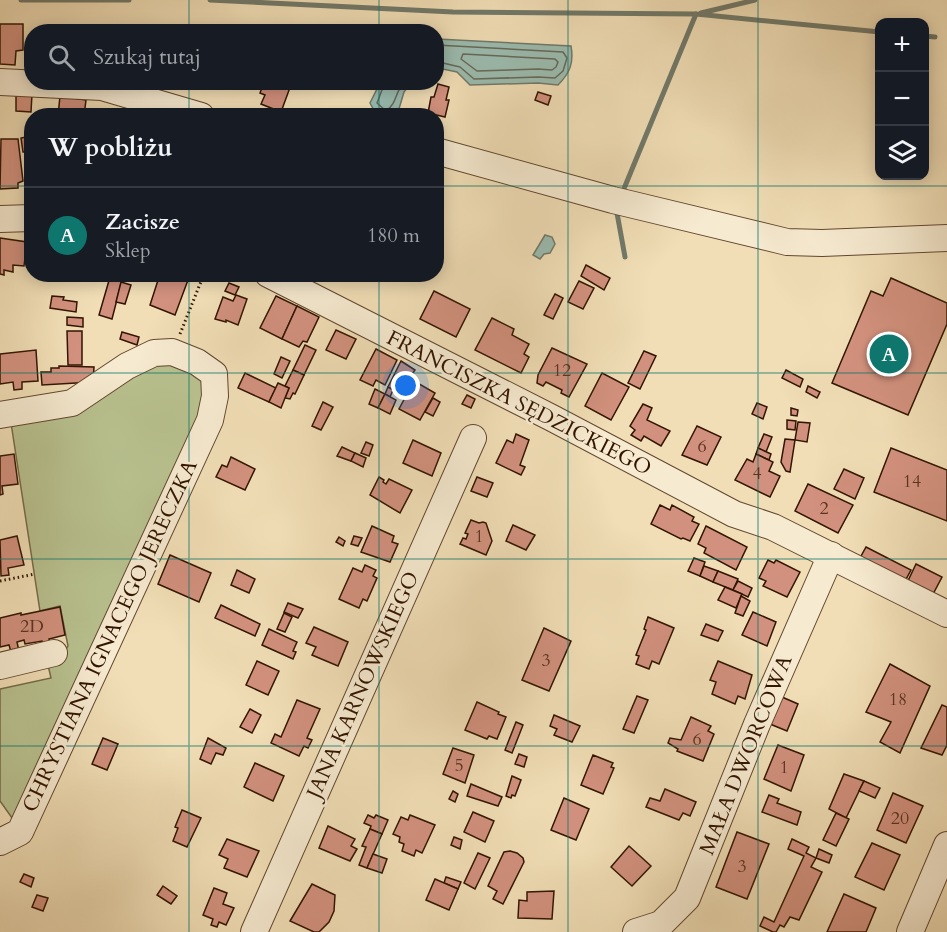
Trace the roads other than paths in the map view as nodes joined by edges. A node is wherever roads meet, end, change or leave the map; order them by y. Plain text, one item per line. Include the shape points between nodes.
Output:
1 (0, 82) edge
2 (24, 83) edge
3 (112, 90) edge
4 (174, 108) edge
5 (444, 153) edge
6 (24, 202) edge
7 (0, 203) edge
8 (24, 218) edge
9 (0, 219) edge
10 (947, 238) edge
11 (284, 282) edge
12 (320, 282) edge
13 (0, 415) edge
14 (473, 438) dead end
15 (773, 527) junction
16 (831, 555) junction
17 (947, 614) edge
18 (54, 653) dead end
19 (0, 666) edge
20 (0, 842) edge
21 (947, 845) edge
22 (939, 890) edge
23 (254, 932) edge
24 (636, 932) edge
25 (910, 932) edge

1 - 2 street
3 - 4 street
5 - 10 street via 786,242
6 - 7 street
8 - 9 street
11 - 15 street, FRANCISZKA SĘDZICKIEGO via 734,514
12 - 15 street, FRANCISZKA SĘDZICKIEGO via 620,437 741,503
13 - 20 street, CHRYSTIANA IGNACEGO JERECZKA via 72,403 154,353 172,352 214,374 210,420 20,832
14 - 23 street, JANA KARNOWSKIEGO
15 - 16 street, FRANCISZKA SĘDZICKIEGO
16 - 17 street, FRANCISZKA SĘDZICKIEGO
16 - 24 street, MAŁA DWORCOWA via 687,898 661,924
18 - 19 street
21 - 22 street
22 - 25 street

